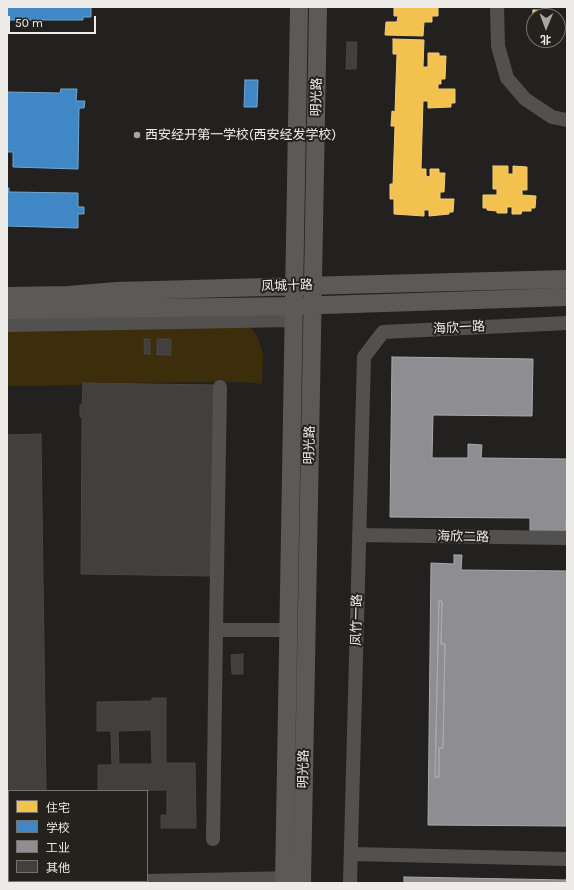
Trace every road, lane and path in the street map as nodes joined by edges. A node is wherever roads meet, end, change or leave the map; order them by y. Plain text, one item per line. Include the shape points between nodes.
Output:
1 (299, 7) edge
2 (318, 7) edge
3 (497, 7) edge
4 (567, 120) edge
5 (567, 279) edge
6 (313, 285) junction
7 (294, 286) junction
8 (7, 296) edge
9 (567, 298) edge
10 (313, 306) junction
11 (7, 310) edge
12 (293, 313) junction
13 (567, 323) edge
14 (7, 324) edge
15 (364, 357) joint
16 (220, 387) dead end
17 (359, 535) junction
18 (567, 538) edge
19 (216, 630) junction
20 (288, 630) junction
21 (213, 839) dead end
22 (351, 854) junction
23 (567, 858) edge
24 (293, 880) edge
25 (148, 881) edge
26 (99, 882) edge
27 (54, 883) edge
28 (350, 883) edge

1 - 7 main road, 明光路
2 - 6 main road, 明光路
3 - 4 street via 498,46 507,78 525,99 552,117
5 - 6 main road, 凤城十路
6 - 7 main road, 凤城十路
6 - 10 main road, 明光路
7 - 8 main road, 凤城十路
7 - 12 main road, 明光路
9 - 10 main road, 凤城十路
10 - 12 main road, 凤城十路
10 - 24 main road, 明光路
11 - 12 main road, 凤城十路
12 - 14 street
12 - 20 main road, 明光路
13 - 15 street, 海欣一路 via 383,332
15 - 17 street, 凤竹一路
16 - 19 street
17 - 18 street, 海欣二路
17 - 22 street, 凤竹一路
19 - 20 street
19 - 21 street
20 - 24 main road, 明光路
22 - 23 street
22 - 28 street, 凤竹一路
24 - 25 street
26 - 27 street

